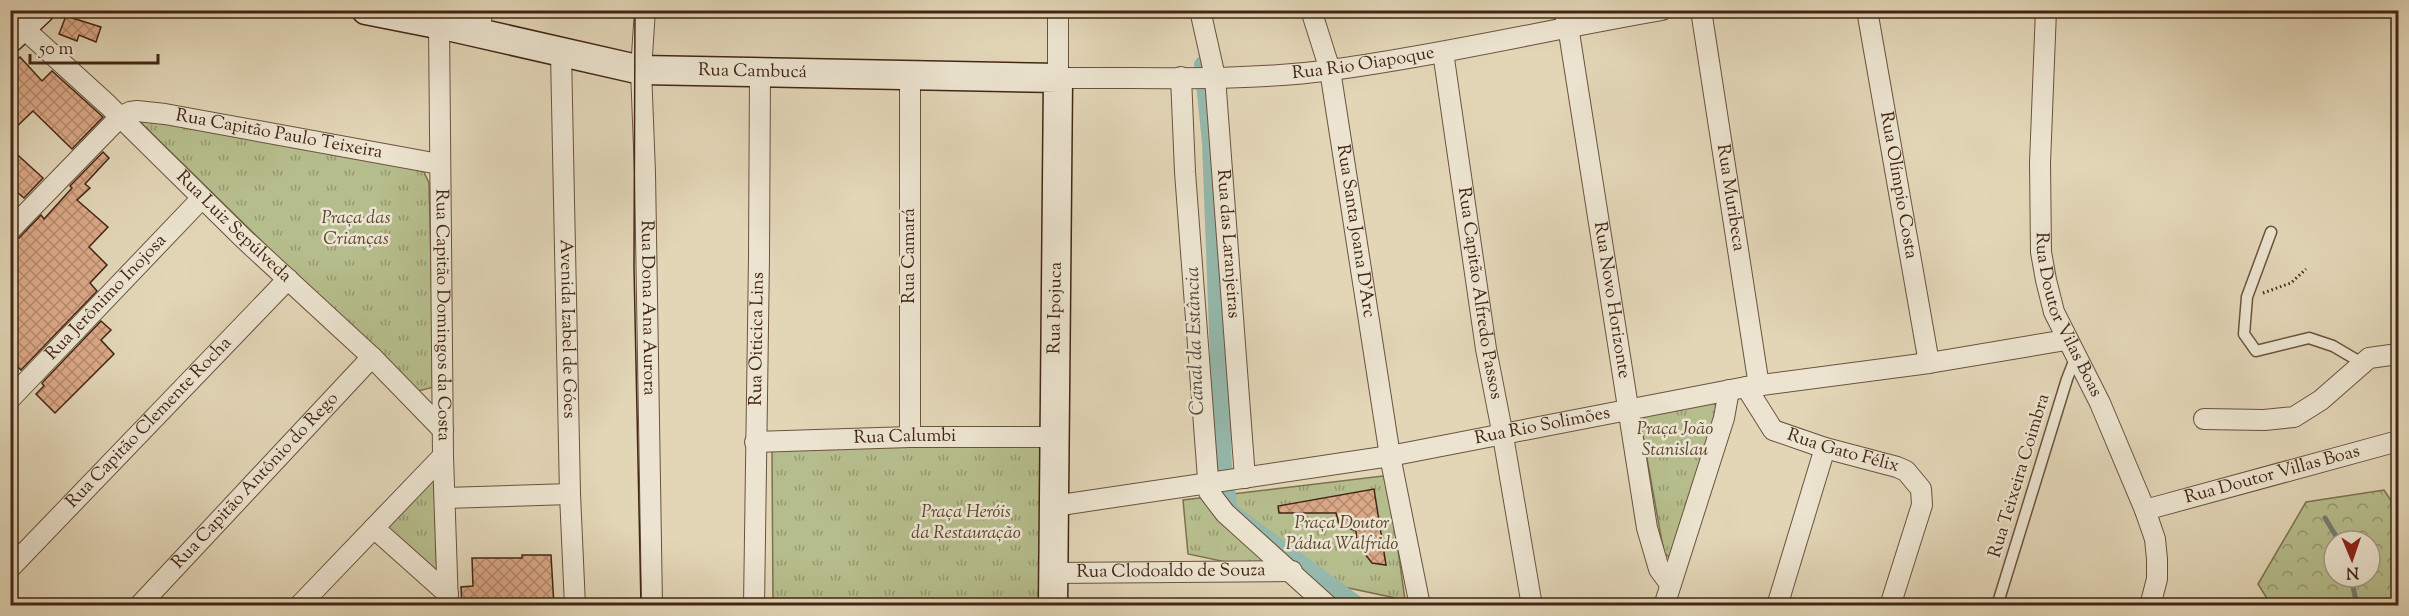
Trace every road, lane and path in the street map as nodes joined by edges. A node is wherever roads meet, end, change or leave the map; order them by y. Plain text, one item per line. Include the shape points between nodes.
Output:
1 (366, 10) edge
2 (645, 10) edge
3 (1058, 10) edge
4 (1200, 10) edge
5 (1311, 10) edge
6 (1662, 10) edge
7 (1701, 10) edge
8 (1867, 10) edge
9 (2046, 10) edge
10 (2391, 10) edge
11 (2398, 12) edge
12 (1566, 18) edge
13 (26, 20) edge
14 (481, 22) edge
15 (445, 26) junction
16 (1443, 52) junction
17 (561, 53) junction
18 (641, 70) junction
19 (1330, 70) junction
20 (760, 72) junction
21 (910, 76) junction
22 (1184, 77) junction
23 (1214, 77) junction
24 (1058, 78) junction
25 (120, 117) junction
26 (439, 164) junction
27 (202, 198) junction
28 (10, 230) edge
29 (2271, 232) dead end
30 (2398, 246) edge
31 (2392, 247) dead end
32 (2306, 269) dead end
33 (288, 279) junction
34 (2247, 297) junction
35 (2071, 348) junction
36 (2398, 354) edge
37 (372, 357) junction
38 (1929, 363) junction
39 (2362, 363) junction
40 (1745, 387) junction
41 (10, 399) edge
42 (1630, 411) junction
43 (2204, 419) dead end
44 (443, 430) junction
45 (1503, 435) junction
46 (910, 437) junction
47 (1054, 437) junction
48 (2398, 441) edge
49 (755, 442) junction
50 (1825, 448) junction
51 (443, 456) junction
52 (1390, 456) junction
53 (1242, 478) junction
54 (1211, 481) junction
55 (570, 494) junction
56 (444, 498) junction
57 (1054, 506) junction
58 (2145, 510) junction
59 (374, 528) junction
60 (10, 568) edge
61 (1292, 571) junction
62 (1053, 573) junction
63 (1670, 584) junction
64 (448, 600) edge
65 (139, 606) edge
66 (299, 606) edge
67 (575, 606) edge
68 (652, 606) edge
69 (754, 606) edge
70 (1053, 606) edge
71 (1328, 606) edge
72 (1420, 606) edge
73 (1532, 606) edge
74 (1664, 606) edge
75 (1778, 606) edge
76 (1890, 606) edge
77 (1997, 606) edge
78 (2150, 606) edge

1 - 15 main road, Rua Cambucá
2 - 18 street, Rua Dona Ana Aurora
3 - 24 street, Rua Ipojuca
4 - 23 street, Rua das Laranjeiras
5 - 19 street, Rua Santa Joana D'Arc
6 - 12 street, Rua Rio Oiapoque
7 - 40 street, Rua Muribeca
8 - 38 street, Rua Olímpio Costa
9 - 35 street, Rua Doutor Vilas Boas via 2040,163 2042,252 2054,312
10 - 11 lane
12 - 16 street, Rua Rio Oiapoque
12 - 42 street, Rua Novo Horizonte
13 - 25 street, Rua Luiz Sepúlveda
14 - 15 main road, Rua Cambucá
14 - 17 main road, Rua Cambucá
15 - 26 street, Rua Capitão Domingos da Costa
16 - 19 street, Rua Rio Oiapoque
16 - 45 street, Rua Capitão Alfredo Passos via 1485,349
17 - 18 main road, Rua Cambucá
17 - 55 street, Avenida Izabel de Góes
18 - 20 main road, Rua Cambucá
18 - 68 street, Rua Dona Ana Aurora
19 - 23 street, Rua Rio Oiapoque
19 - 52 street, Rua Santa Joana D'Arc
20 - 21 main road, Rua Cambucá
20 - 49 street, Rua Oiticica Lins
21 - 24 main road, Rua Cambucá
21 - 46 street, Rua Camará
22 - 23 street, Rua Rio Oiapoque
22 - 24 street, Rua Rio Oiapoque
22 - 54 street, Rua das Laranjeiras via 1185,172
23 - 53 street, Rua das Laranjeiras
24 - 47 main road, Rua Ipojuca
25 - 26 street, Rua Capitão Paulo Teixeira via 147,111
25 - 27 street, Rua Luiz Sepúlveda
25 - 28 street
26 - 44 street, Rua Capitão Domingos da Costa
27 - 33 street, Rua Luiz Sepúlveda
27 - 41 street, Rua Jerônimo Inojosa
29 - 34 lane
30 - 31 path
32 - 34 path via 2291,283
33 - 37 street, Rua Luiz Sepúlveda
33 - 60 street, Rua Capitão Clemente Rocha
34 - 39 lane via 2244,334 2256,351 2309,338 2333,346
35 - 38 street, Rua Rio Solimões
35 - 58 street, Rua Doutor Vilas Boas via 2100,403
35 - 77 lane, Rua Teixeira Coimbra via 2067,379
36 - 39 street via 2376,355
37 - 44 street, Rua Luiz Sepúlveda
37 - 65 street, Rua Capitão Antônio do Rego
38 - 40 street, Rua Rio Solimões
39 - 43 street via 2321,400 2294,417
40 - 42 street, Rua Rio Solimões
40 - 50 street, Rua Gato Félix via 1773,430
40 - 63 street via 1724,418
42 - 45 street, Rua Rio Solimões
42 - 63 street, Rua Novo Horizonte via 1649,536 1659,569
44 - 51 street, Rua Capitão Domingos da Costa
45 - 52 street, Rua Rio Solimões
45 - 73 street, Rua Capitão Alfredo Passos
46 - 47 street, Rua Calumbi
46 - 49 street, Rua Calumbi
47 - 57 main road, Rua Ipojuca
48 - 58 street, Rua Doutor Villas Boas
49 - 69 street, Rua Oiticica Lins
50 - 75 street
50 - 76 street, Rua Gato Félix via 1897,467 1914,478 1921,489 1922,505
51 - 56 street, Rua Capitão Domingos da Costa
51 - 59 street
52 - 53 street, Rua Rio Solimões
52 - 72 street, Rua Santa Joana D'Arc
53 - 54 street, Rua Rio Solimões
54 - 57 street, Rua Rio Solimões
54 - 61 street via 1215,502
55 - 56 street
55 - 67 street, Avenida Izabel de Góes
56 - 64 street, Rua Capitão Domingos da Costa
57 - 62 main road, Rua Ipojuca
58 - 78 street, Rua Doutor Vilas Boas via 2157,559
59 - 64 street
59 - 66 street
61 - 62 street, Rua Clodoaldo de Souza
61 - 71 street
62 - 70 main road, Rua Ipojuca
63 - 74 street

